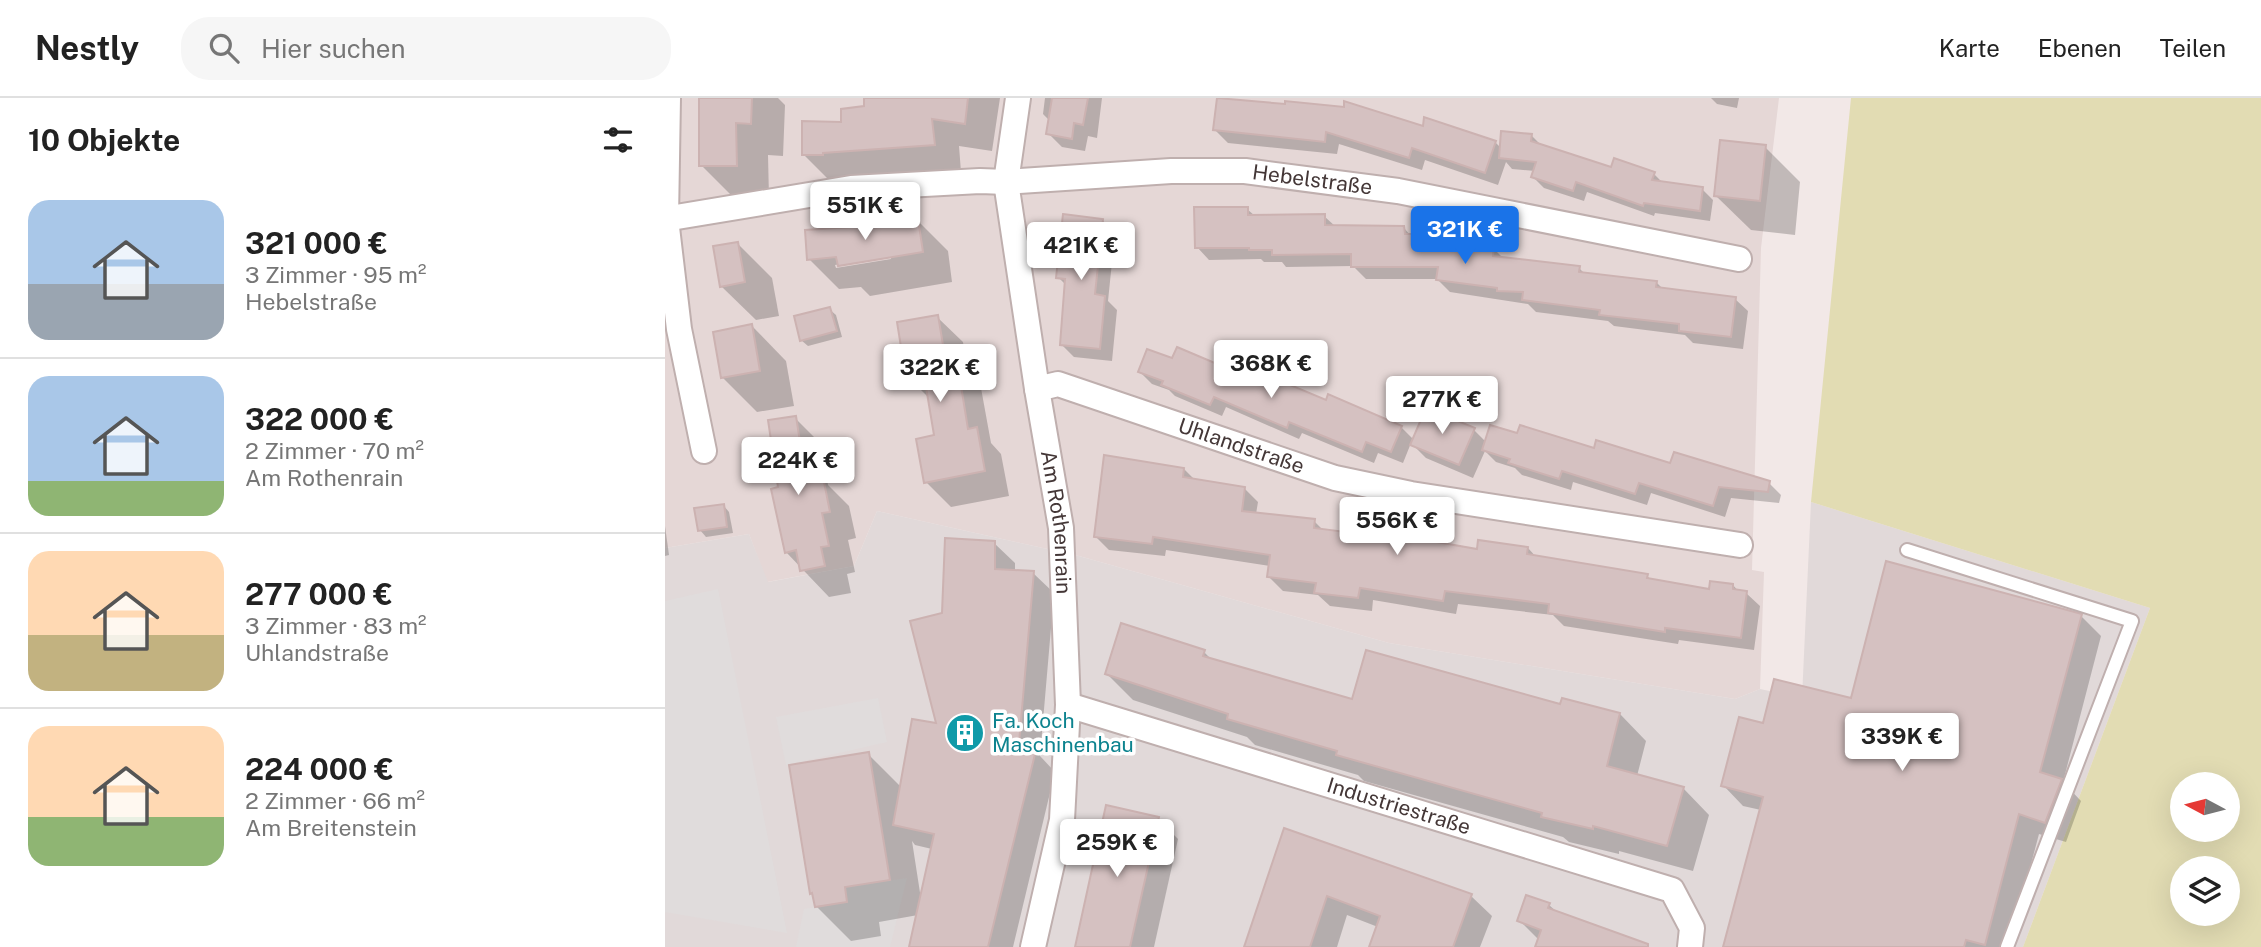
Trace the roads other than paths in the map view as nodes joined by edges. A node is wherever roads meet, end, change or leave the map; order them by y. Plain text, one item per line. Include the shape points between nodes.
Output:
1 (668, 98) edge
2 (1018, 98) edge
3 (1006, 182) junction
4 (665, 219) edge
5 (1738, 258) dead end
6 (1037, 388) junction
7 (704, 451) dead end
8 (1739, 545) dead end
9 (1907, 550) dead end
10 (1068, 705) junction
11 (1033, 947) edge
12 (1690, 947) edge
13 (2007, 947) edge

1 - 4 street
2 - 3 street, Am Rothenrain
3 - 4 street, Hebelstraße via 851,188
3 - 5 street, Hebelstraße via 1245,171 1398,191
3 - 6 street, Am Rothenrain
4 - 7 street via 679,329
6 - 8 street, Uhlandstraße via 1058,384 1335,478
6 - 10 street, Am Rothenrain via 1061,528
9 - 13 lane via 2132,621
10 - 11 street, Am Rothenrain via 1062,820
10 - 12 street, Industriestraße via 1672,890 1692,928

